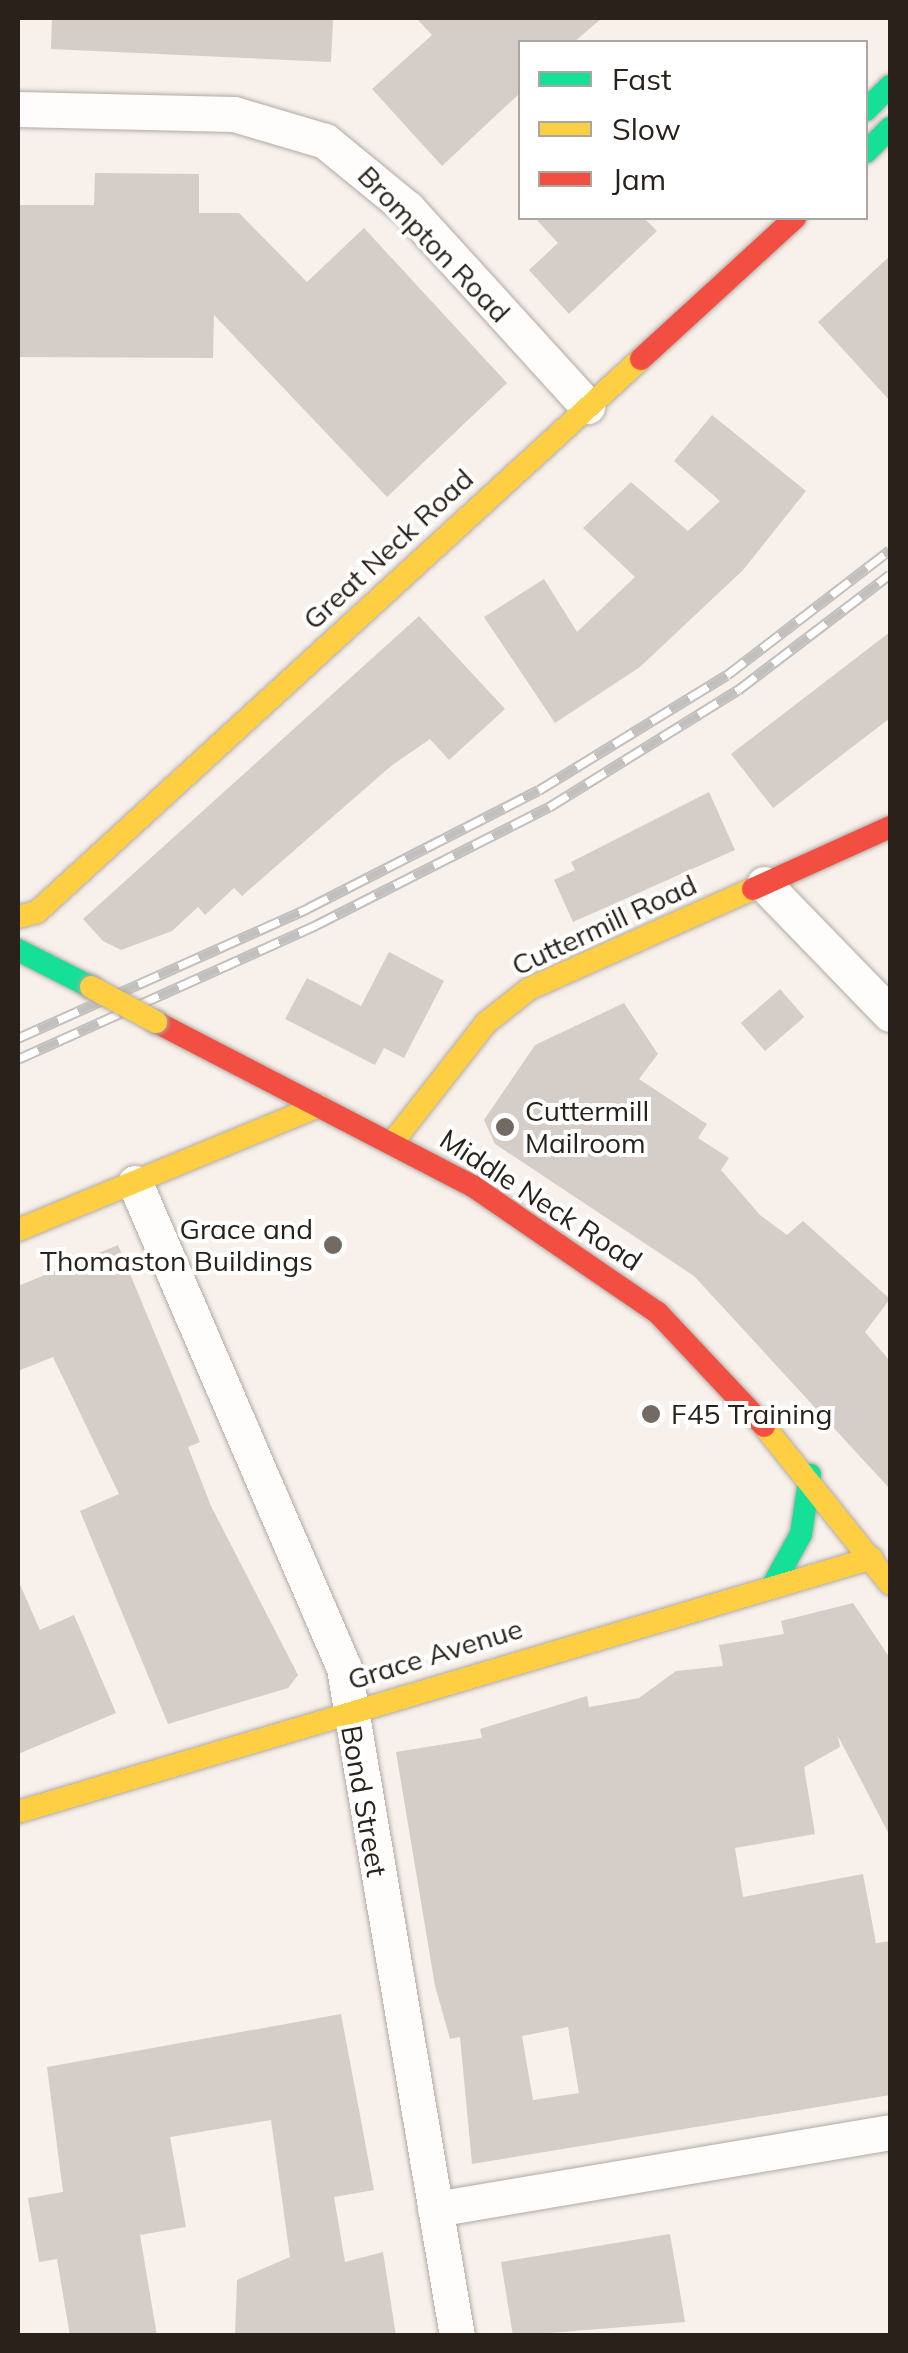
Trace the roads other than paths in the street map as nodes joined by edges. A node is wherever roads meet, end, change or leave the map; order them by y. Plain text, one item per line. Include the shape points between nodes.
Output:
1 (890, 86) edge
2 (868, 108) edge
3 (18, 109) edge
4 (890, 128) edge
5 (868, 150) edge
6 (793, 220) edge
7 (571, 389) junction
8 (890, 827) edge
9 (764, 884) junction
10 (18, 917) edge
11 (18, 950) edge
12 (890, 1014) edge
13 (320, 1106) junction
14 (392, 1143) junction
15 (135, 1183) junction
16 (18, 1230) edge
17 (810, 1475) junction
18 (884, 1564) edge
19 (773, 1585) junction
20 (348, 1712) junction
21 (18, 1812) edge
22 (890, 2132) edge
23 (435, 2209) junction
24 (457, 2336) edge

1 - 2 main road
3 - 7 street, Brompton Road via 234,114 325,141 408,208
4 - 5 main road
6 - 7 main road, Great Neck Road
7 - 10 main road, Great Neck Road via 37,912
8 - 9 main road, Cuttermill Road
9 - 12 street
9 - 14 main road, Cuttermill Road via 529,989 486,1023
11 - 13 main road, Middle Neck Road, bridge
13 - 14 main road, Middle Neck Road
13 - 15 main road
14 - 17 main road, Middle Neck Road via 516,1214 658,1312
15 - 16 main road
15 - 20 street, Bond Street via 318,1595
17 - 18 main road, Middle Neck Road
17 - 19 main road via 801,1534
18 - 19 main road, Grace Avenue
19 - 20 main road, Grace Avenue
20 - 21 main road, Grace Avenue
20 - 23 street, Bond Street
22 - 23 street
23 - 24 street, Bond Street

